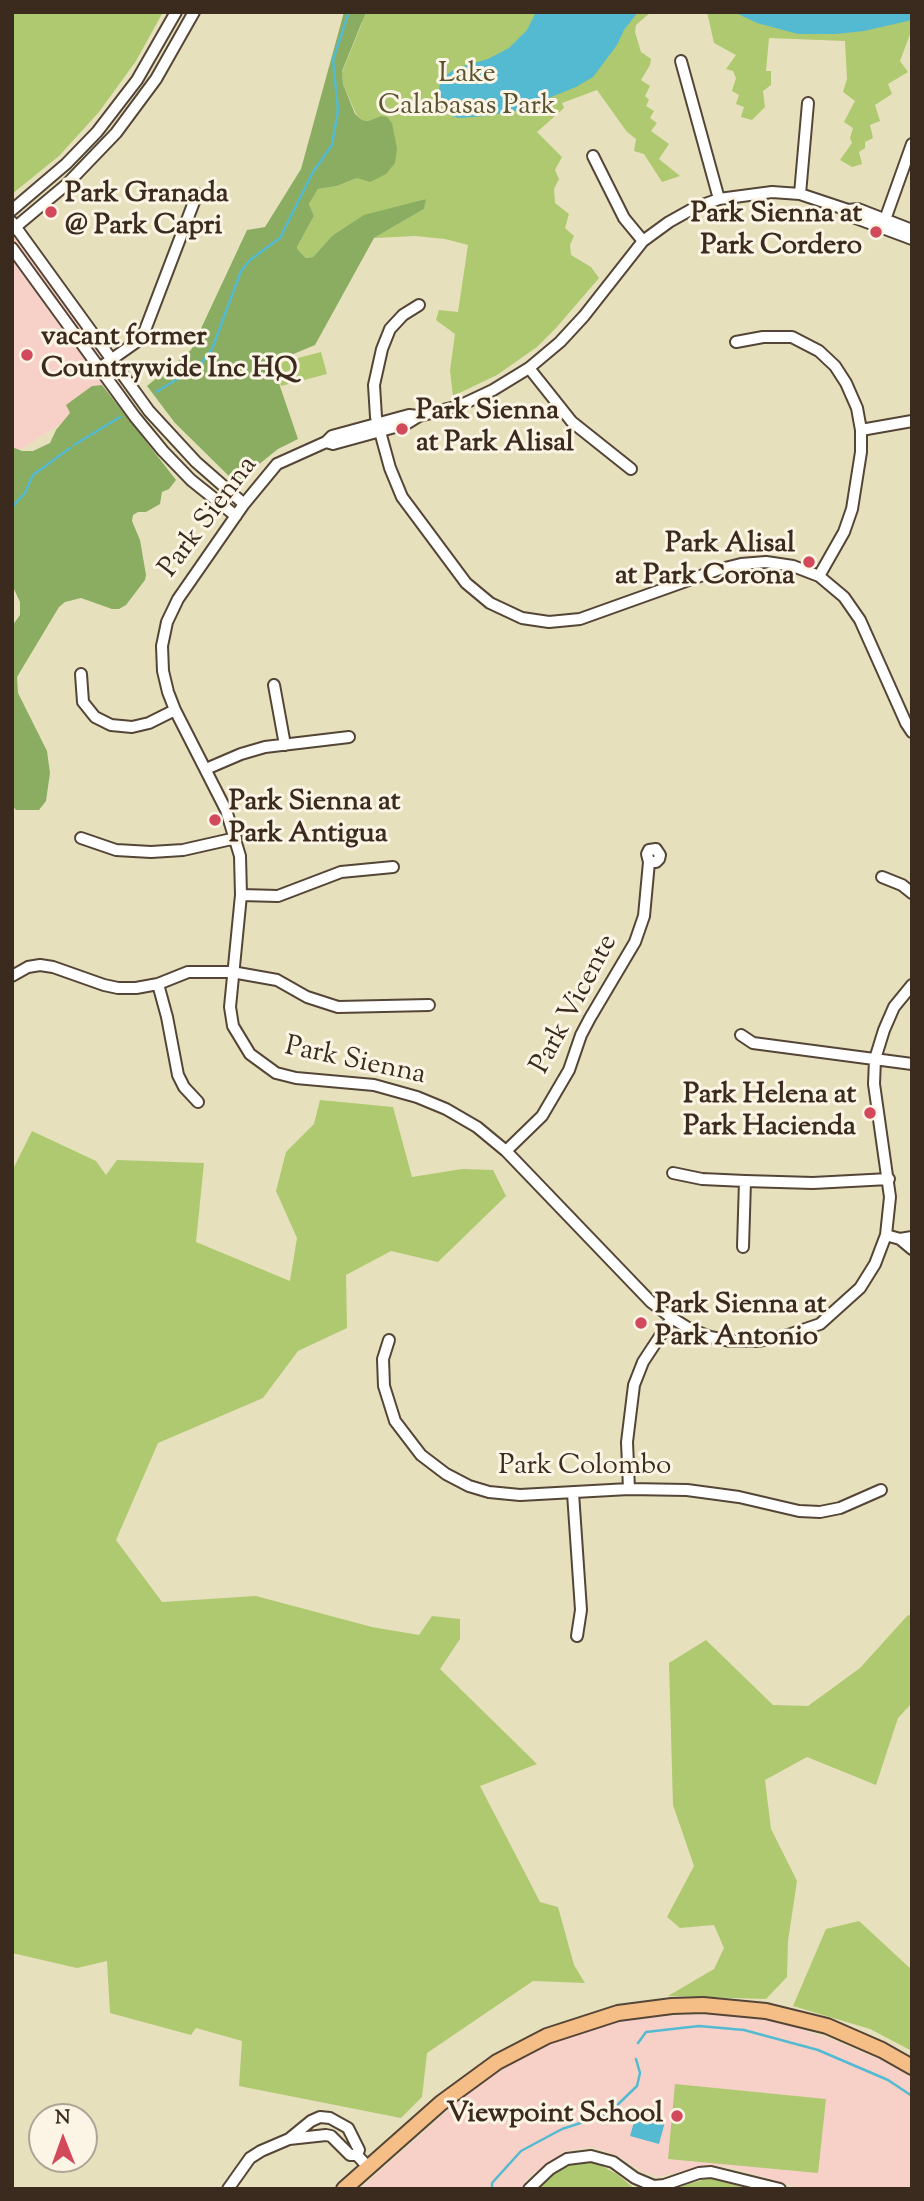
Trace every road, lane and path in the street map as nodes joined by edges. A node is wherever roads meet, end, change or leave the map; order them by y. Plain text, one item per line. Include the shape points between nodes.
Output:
1 (176, 12) edge
2 (194, 12) edge
3 (681, 61) dead end
4 (808, 103) dead end
5 (912, 144) edge
6 (593, 156) dead end
7 (197, 194) dead end
8 (800, 194) junction
9 (719, 199) junction
10 (12, 210) edge
11 (883, 223) junction
12 (14, 227) edge
13 (912, 230) edge
14 (912, 239) edge
15 (643, 241) junction
16 (12, 248) edge
17 (419, 306) dead end
18 (736, 342) dead end
19 (111, 360) junction
20 (100, 367) junction
21 (529, 368) junction
22 (912, 421) edge
23 (378, 427) junction
24 (861, 430) junction
25 (631, 469) dead end
26 (244, 504) junction
27 (236, 516) junction
28 (819, 576) junction
29 (81, 674) dead end
30 (274, 685) dead end
31 (175, 710) junction
32 (912, 732) edge
33 (349, 737) dead end
34 (285, 745) junction
35 (206, 769) junction
36 (81, 838) dead end
37 (236, 838) junction
38 (649, 862) dead end
39 (393, 867) dead end
40 (883, 877) dead end
41 (912, 893) edge
42 (241, 895) junction
43 (232, 972) junction
44 (12, 976) edge
45 (158, 984) junction
46 (912, 985) edge
47 (429, 1005) dead end
48 (741, 1035) dead end
49 (875, 1059) junction
50 (912, 1065) edge
51 (198, 1102) dead end
52 (506, 1151) junction
53 (673, 1172) dead end
54 (889, 1179) junction
55 (745, 1181) junction
56 (886, 1235) junction
57 (912, 1237) edge
58 (900, 1239) junction
59 (743, 1247) dead end
60 (912, 1249) edge
61 (672, 1318) junction
62 (389, 1340) dead end
63 (629, 1489) junction
64 (881, 1490) dead end
65 (573, 1493) junction
66 (577, 1636) dead end
67 (912, 2067) edge
68 (330, 2118) junction
69 (326, 2134) junction
70 (289, 2139) junction
71 (357, 2155) junction
72 (368, 2167) junction
73 (228, 2189) edge
74 (344, 2189) edge
75 (529, 2189) edge
76 (780, 2189) edge

1 - 10 street via 137,80 96,132
2 - 12 street via 156,79 111,139 68,184
3 - 9 street
4 - 8 street
5 - 11 street
6 - 15 street via 624,218
7 - 19 street via 142,338
8 - 9 street, Park Sienna via 772,192
8 - 11 street, Park Sienna via 848,210 853,217
9 - 15 street, Park Sienna via 694,208
11 - 13 street, Park Sienna
11 - 14 street, Park Sienna
12 - 19 street
15 - 21 street, Park Sienna via 584,316
16 - 20 street
17 - 23 street via 390,329 382,349 374,385
18 - 24 street via 792,337 819,351 846,383
19 - 20 street
19 - 26 street via 171,437
20 - 27 street via 163,451
21 - 23 street, Park Sienna via 459,405 406,424
21 - 25 street via 572,422
22 - 24 street
23 - 26 street, Park Sienna via 333,444 326,442 278,464
23 - 28 street via 402,497 466,583 489,603 523,618 549,622 580,619 741,564 793,566
24 - 28 street via 852,509
26 - 27 street, Park Sienna
27 - 31 street, Park Sienna via 167,622 163,671
28 - 32 street via 844,597 860,620
29 - 31 street via 83,702 95,717 111,725 132,727
30 - 34 street
31 - 35 street, Park Sienna
33 - 34 street
34 - 35 street via 241,754
35 - 37 street, Park Sienna
36 - 37 street via 116,850 151,852
37 - 42 street, Park Sienna
38 - 52 street, Park Vicente via 644,916 635,942 590,1018 569,1070 542,1116
39 - 42 street via 341,872 278,896
40 - 41 street
42 - 43 street, Park Sienna
43 - 45 street via 188,972
43 - 47 street via 265,976 338,1007
43 - 52 street, Park Sienna via 233,1026 261,1064 296,1079 374,1085 417,1097 477,1127
44 - 45 street via 40,965 118,988
45 - 51 street via 178,1075
46 - 49 street, Park Sienna via 894,1007
48 - 49 street via 753,1043
49 - 50 street
49 - 54 street, Park Sienna via 874,1084
52 - 61 street, Park Sienna via 651,1302
53 - 55 street
54 - 55 street
54 - 56 street, Park Sienna
55 - 59 street
56 - 58 street
56 - 61 street, Park Sienna via 860,1289 820,1324 769,1339 731,1341
57 - 58 street
58 - 60 street
61 - 63 street via 643,1362 634,1385 627,1442
62 - 65 street, Park Colombo via 383,1359 384,1386 395,1421 421,1455 446,1474 489,1492
63 - 64 street, Park Colombo via 687,1490 820,1512
63 - 65 street, Park Colombo
65 - 66 street via 581,1610
67 - 72 main road via 837,2030 766,2011 703,2005 618,2013 547,2036 497,2062 440,2103
68 - 69 street
68 - 70 street via 311,2120
68 - 71 street via 348,2128
69 - 70 street
69 - 71 street via 350,2155
70 - 73 street via 250,2158
71 - 72 street
72 - 74 main road
75 - 76 street via 567,2159 591,2156 613,2162 654,2186 711,2172

